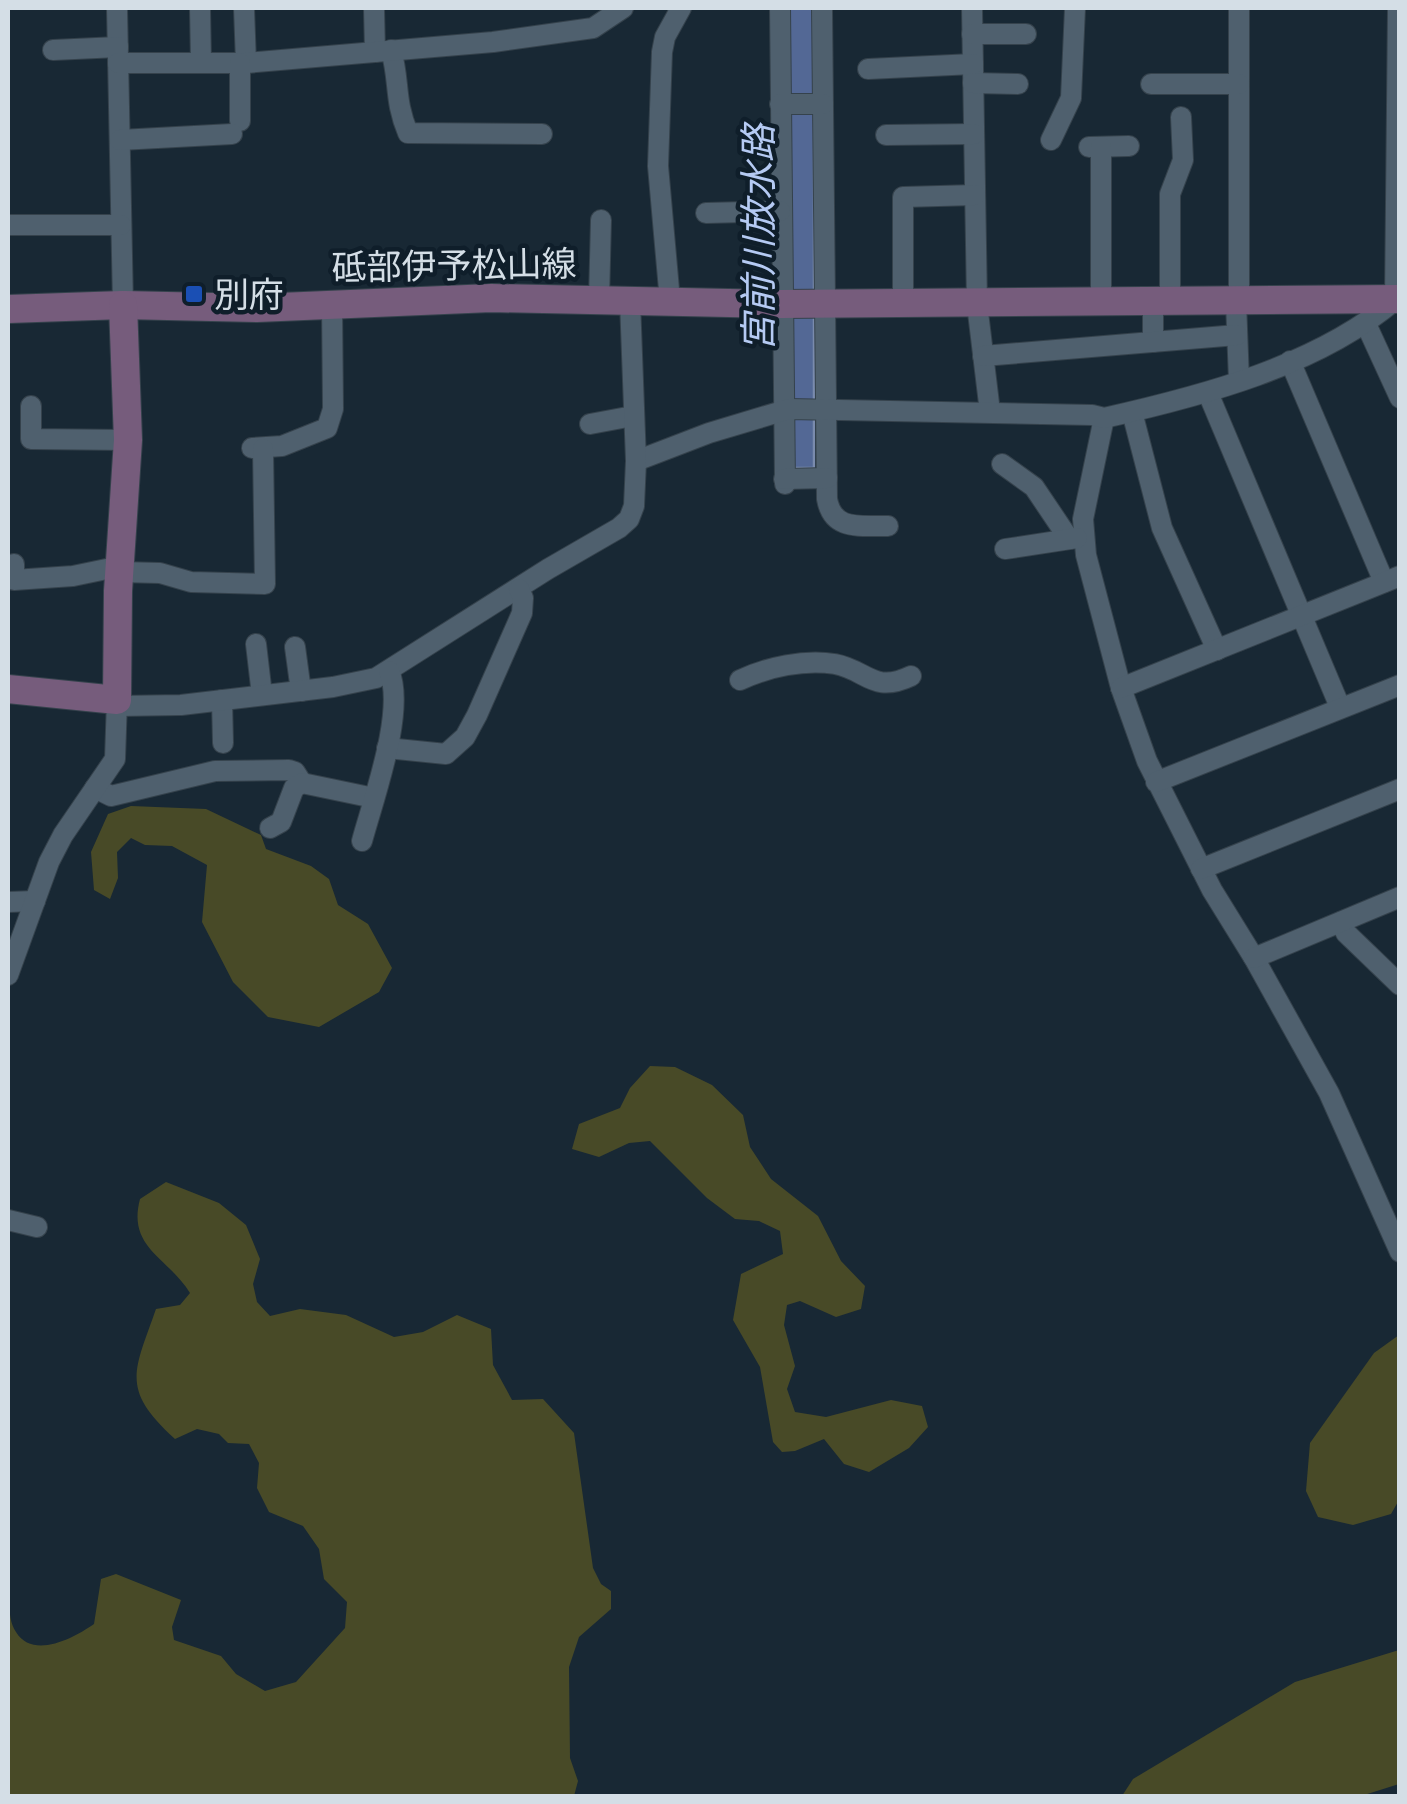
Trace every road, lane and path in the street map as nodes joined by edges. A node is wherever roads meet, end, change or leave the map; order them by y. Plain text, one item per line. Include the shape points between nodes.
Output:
1 (117, 8) edge
2 (200, 8) edge
3 (244, 8) edge
4 (374, 8) edge
5 (623, 8) edge
6 (680, 8) edge
7 (780, 8) edge
8 (822, 8) edge
9 (972, 8) edge
10 (1075, 8) edge
11 (1239, 8) edge
12 (1398, 8) edge
13 (972, 34) junction
14 (1026, 34) dead end
15 (53, 50) dead end
16 (383, 51) junction
17 (118, 55) junction
18 (201, 63) junction
19 (243, 63) junction
20 (868, 69) dead end
21 (973, 74) junction
22 (1151, 83) dead end
23 (1018, 84) dead end
24 (1239, 84) junction
25 (783, 104) junction
26 (819, 104) junction
27 (1182, 117) dead end
28 (535, 128) dead end
29 (443, 133) junction
30 (974, 134) junction
31 (886, 135) dead end
32 (120, 140) junction
33 (1051, 140) dead end
34 (1129, 146) dead end
35 (443, 154) dead end
36 (975, 195) junction
37 (780, 212) junction
38 (706, 213) dead end
39 (600, 220) dead end
40 (122, 224) junction
41 (8, 225) edge
42 (600, 300) junction
43 (1397, 300) edge
44 (630, 301) junction
45 (670, 302) junction
46 (1101, 302) junction
47 (1161, 302) junction
48 (1238, 302) junction
49 (332, 304) junction
50 (802, 304) junction
51 (903, 304) junction
52 (977, 304) junction
53 (123, 305) junction
54 (8, 309) edge
55 (1366, 324) junction
56 (1237, 335) junction
57 (1153, 342) junction
58 (983, 356) junction
59 (1290, 361) junction
60 (1239, 381) junction
61 (1208, 394) junction
62 (1400, 398) edge
63 (32, 406) dead end
64 (823, 408) junction
65 (786, 410) junction
66 (990, 412) junction
67 (1132, 412) junction
68 (633, 416) junction
69 (1104, 418) junction
70 (590, 424) dead end
71 (128, 440) junction
72 (636, 461) junction
73 (1002, 464) dead end
74 (824, 478) junction
75 (888, 526) dead end
76 (1076, 538) junction
77 (1005, 548) dead end
78 (14, 564) dead end
79 (120, 569) junction
80 (1392, 579) edge
81 (519, 589) junction
82 (1303, 615) junction
83 (256, 644) dead end
84 (295, 647) dead end
85 (1216, 650) junction
86 (390, 672) junction
87 (910, 676) dead end
88 (740, 680) dead end
89 (1400, 685) edge
90 (1122, 688) junction
91 (8, 689) edge
92 (300, 691) junction
93 (262, 695) junction
94 (222, 700) junction
95 (117, 703) junction
96 (1340, 707) junction
97 (223, 743) dead end
98 (388, 748) junction
99 (1156, 782) junction
100 (302, 783) junction
101 (95, 788) junction
102 (1400, 790) edge
103 (374, 798) junction
104 (270, 828) dead end
105 (362, 841) dead end
106 (1201, 869) junction
107 (1400, 897) edge
108 (8, 902) edge
109 (35, 902) junction
110 (1341, 922) junction
111 (1254, 958) junction
112 (8, 975) edge
113 (1400, 985) edge
114 (8, 1220) edge
115 (1394, 1224) edge
116 (37, 1227) dead end
117 (1400, 1252) edge

1 - 17 street
2 - 18 street
3 - 19 street
4 - 16 street
5 - 16 street via 576,32
6 - 45 street via 662,52 658,166
7 - 25 street
8 - 26 street
9 - 13 street
10 - 33 street via 1071,98
11 - 24 street
12 - 43 street
13 - 14 street
13 - 21 street
15 - 17 street
16 - 19 street
16 - 29 street via 395,66 397,107 408,132
17 - 18 street
17 - 32 street
18 - 19 street
19 - 32 street via 236,128
20 - 21 street
21 - 23 street
21 - 30 street
22 - 24 street
24 - 48 street
25 - 26 street
25 - 37 street
26 - 50 street
27 - 47 street
28 - 29 street
29 - 35 street
30 - 31 street
30 - 36 street
32 - 40 street
34 - 46 street via 1094,147
36 - 51 street via 903,197
36 - 52 street
37 - 38 street
37 - 50 street
39 - 42 street
40 - 41 street
40 - 53 street
42 - 44 main road, 砥部伊予松山線
42 - 49 main road, 砥部伊予松山線
43 - 48 main road, 砥部伊予松山線
43 - 55 street
44 - 45 main road, 砥部伊予松山線
44 - 68 street
45 - 50 main road, 砥部伊予松山線
46 - 47 main road, 砥部伊予松山線
46 - 52 main road, 砥部伊予松山線
47 - 48 main road, 砥部伊予松山線
47 - 57 street
48 - 56 street
49 - 53 main road, 砥部伊予松山線
49 - 79 street via 327,428 256,448 264,584 191,582
50 - 51 main road, 砥部伊予松山線
50 - 64 street
50 - 65 street
51 - 52 main road, 砥部伊予松山線
52 - 58 street
53 - 54 main road, 砥部伊予松山線
53 - 71 main road
55 - 59 street
55 - 62 street
56 - 57 street
56 - 60 street
57 - 58 street
58 - 66 street
59 - 60 street
59 - 80 street
60 - 61 street
61 - 67 street
61 - 82 street
63 - 71 street via 31,439
64 - 65 street
64 - 66 street
64 - 74 street
65 - 72 street
65 - 74 street via 787,481
66 - 69 street
67 - 69 street
67 - 85 street via 1162,528
68 - 70 street
68 - 72 street
69 - 76 street
71 - 79 main road
72 - 81 street via 629,519
73 - 76 street via 1034,487
74 - 75 street via 836,520
76 - 77 street
76 - 90 street
78 - 79 street via 14,580
79 - 95 main road
80 - 82 street
81 - 86 street
81 - 98 street via 522,613 465,737 446,754
82 - 85 street
82 - 96 street
83 - 93 street
84 - 92 street
85 - 90 street
86 - 92 street
86 - 98 street via 396,686
87 - 88 street via 888,684 836,664 808,664
89 - 96 street
90 - 99 street
91 - 95 main road
92 - 93 street
93 - 94 street
94 - 95 street
94 - 97 street
95 - 101 street via 115,759
96 - 99 street
98 - 103 street
99 - 106 street
100 - 101 street via 289,770 215,771 111,796
100 - 103 street
100 - 104 street via 281,822
101 - 109 street via 63,835
102 - 106 street
103 - 105 street
106 - 111 street
107 - 110 street
108 - 109 street
109 - 112 street
110 - 111 street
110 - 113 street
111 - 115 street
114 - 116 street
115 - 117 street

